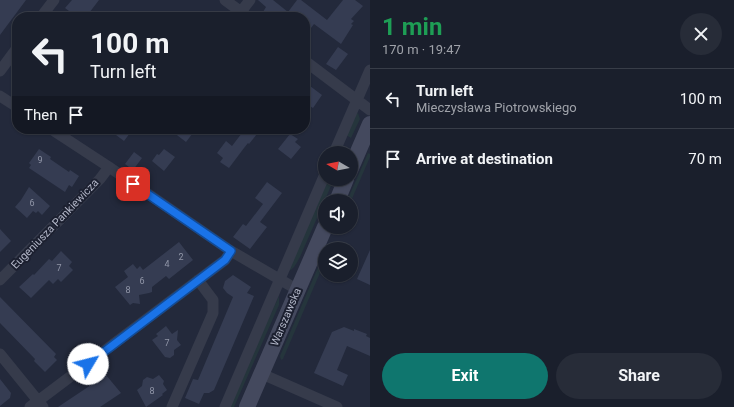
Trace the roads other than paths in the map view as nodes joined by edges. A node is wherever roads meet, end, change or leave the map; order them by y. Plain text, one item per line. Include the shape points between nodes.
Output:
1 (54, 0) edge
2 (225, 0) edge
3 (250, 0) edge
4 (45, 12) edge
5 (239, 12) edge
6 (244, 12) edge
7 (12, 55) edge
8 (310, 65) edge
9 (370, 70) edge
10 (0, 71) edge
11 (0, 96) edge
12 (356, 101) junction
13 (12, 104) edge
14 (370, 110) edge
15 (370, 124) edge
16 (59, 134) edge
17 (337, 146) edge
18 (358, 152) edge
19 (109, 167) junction
20 (320, 186) edge
21 (322, 234) edge
22 (231, 251) junction
23 (0, 280) edge
24 (198, 280) junction
25 (279, 280) junction
26 (298, 290) junction
27 (0, 354) edge
28 (262, 374) junction
29 (38, 405) edge
30 (172, 407) edge
31 (225, 407) edge
32 (247, 407) edge
33 (337, 407) edge

1 - 4 street
2 - 5 street
3 - 6 street
7 - 10 street
8 - 12 street
9 - 12 street
11 - 13 street
12 - 14 street
12 - 17 street
15 - 18 main road
16 - 19 street
19 - 22 street
19 - 23 street, Eugeniusza Pankiewicza
20 - 25 street
21 - 26 main road, Warszawska
22 - 24 street via 225,260
22 - 25 street
24 - 29 street
24 - 30 street via 213,300 213,314
25 - 26 street
25 - 31 street
26 - 28 main road, Warszawska
27 - 29 street
28 - 32 main road, Warszawska
28 - 33 street

